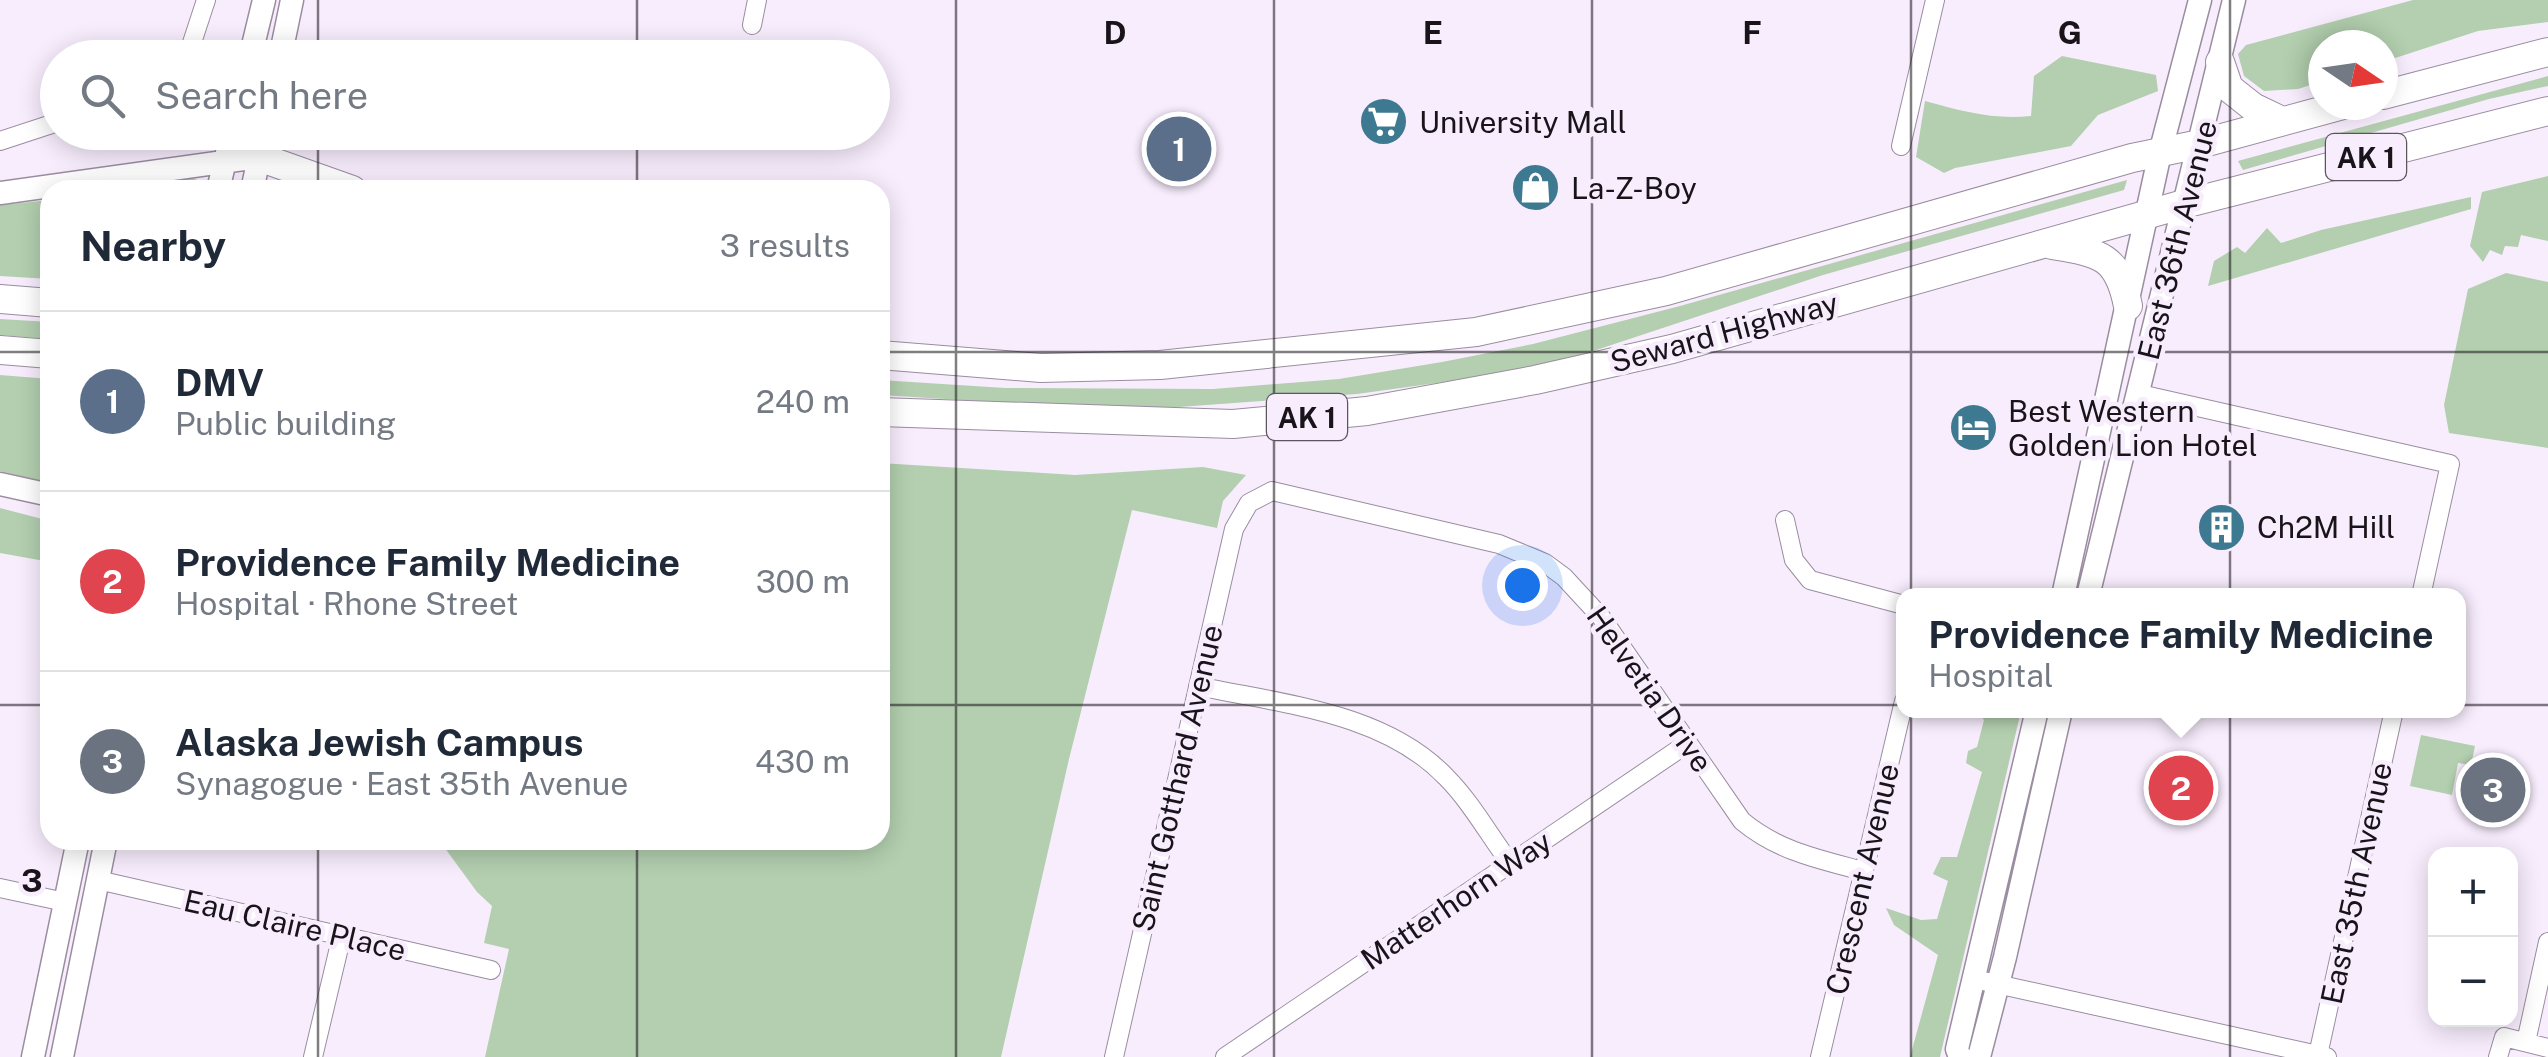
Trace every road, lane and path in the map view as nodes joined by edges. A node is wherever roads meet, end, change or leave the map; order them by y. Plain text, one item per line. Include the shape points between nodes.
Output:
1 (206, 0) edge
2 (264, 0) edge
3 (292, 0) edge
4 (757, 0) edge
5 (1935, 0) edge
6 (2200, 0) edge
7 (2234, 0) edge
8 (752, 25) dead end
9 (192, 40) edge
10 (254, 40) edge
11 (284, 40) edge
12 (2548, 52) edge
13 (2220, 62) junction
14 (2398, 90) edge
15 (2548, 111) edge
16 (2308, 114) edge
17 (2282, 121) junction
18 (40, 128) edge
19 (0, 141) edge
20 (2200, 144) junction
21 (1902, 146) dead end
22 (227, 150) edge
23 (249, 150) edge
24 (261, 150) edge
25 (274, 150) edge
26 (2160, 154) junction
27 (224, 162) junction
28 (94, 180) edge
29 (220, 180) edge
30 (254, 180) edge
31 (332, 180) edge
32 (40, 187) edge
33 (0, 193) edge
34 (2184, 204) junction
35 (2148, 214) junction
36 (2046, 244) junction
37 (0, 299) edge
38 (40, 302) edge
39 (2128, 306) junction
40 (890, 345) edge
41 (0, 350) edge
42 (40, 353) edge
43 (890, 356) edge
44 (1042, 368) junction
45 (2140, 394) junction
46 (890, 415) edge
47 (0, 484) edge
48 (40, 493) edge
49 (1249, 502) joint
50 (1785, 520) dead end
51 (2065, 588) edge
52 (2090, 588) edge
53 (2422, 588) edge
54 (1896, 603) edge
55 (1198, 686) junction
56 (1900, 718) edge
57 (2035, 718) edge
58 (2059, 718) edge
59 (2392, 718) edge
60 (1688, 742) junction
61 (76, 850) edge
62 (104, 850) edge
63 (1510, 863) junction
64 (1863, 871) junction
65 (98, 880) junction
66 (0, 888) edge
67 (65, 902) junction
68 (342, 935) junction
69 (2548, 942) edge
70 (491, 970) dead end
71 (1974, 978) junction
72 (1999, 984) junction
73 (2526, 1042) junction
74 (2548, 1048) edge
75 (2323, 1056) edge
76 (34, 1057) edge
77 (62, 1057) edge
78 (314, 1057) edge
79 (1114, 1057) edge
80 (1225, 1057) edge
81 (1820, 1057) edge
82 (1960, 1057) edge
83 (1979, 1057) edge
84 (2498, 1057) edge

1 - 9 street
2 - 10 main road
3 - 11 main road
4 - 8 street
5 - 21 street
6 - 26 main road, East 36th Avenue
7 - 13 main road, East 36th Avenue
12 - 14 highway, AK 1
13 - 17 highway via 2229,88
13 - 20 main road, East 36th Avenue
15 - 34 highway, Seward Highway / AK 1
16 - 17 highway, Seward Highway / AK 1
17 - 20 highway, Seward Highway / AK 1
18 - 19 street
20 - 26 highway, Seward Highway / AK 1
20 - 34 main road, East 36th Avenue
22 - 27 main road
23 - 27 main road
24 - 30 main road
25 - 31 highway
26 - 35 main road, East 36th Avenue
26 - 44 highway, Seward Highway / AK 1 via 1666,291 1476,332 1160,365
27 - 28 main road
27 - 29 main road
32 - 33 main road
34 - 35 highway, Seward Highway / AK 1
34 - 45 main road, East 36th Avenue
35 - 36 highway, Seward Highway / AK 1
35 - 39 main road, East 36th Avenue
36 - 39 highway via 2110,261
36 - 46 highway, Seward Highway / AK 1 via 1672,349 1367,411 1232,424
37 - 38 highway
39 - 51 main road, East 36th Avenue
40 - 44 highway
41 - 42 highway
43 - 44 highway, Seward Highway / AK 1
45 - 52 main road, East 36th Avenue
45 - 53 street via 2450,464
47 - 48 main road
49 - 55 street, Saint Gotthard Avenue via 1234,529
49 - 60 street, Helvetia Drive via 1285,493 1499,544 1544,563 1593,607
50 - 54 street via 1794,560 1810,580
55 - 63 street via 1345,718 1408,747 1449,779
55 - 79 street, Saint Gotthard Avenue
56 - 64 street, Crescent Avenue
57 - 71 main road
58 - 72 main road
59 - 75 street, East 35th Avenue
60 - 63 street, Matterhorn Way
60 - 64 street, Helvetia Drive via 1759,836 1790,852
61 - 67 main road
62 - 65 main road
63 - 80 street, Matterhorn Way
64 - 81 street, Crescent Avenue
65 - 68 street, Eau Claire Place
65 - 77 main road
66 - 67 street
67 - 76 main road
68 - 70 street, Eau Claire Place
68 - 78 street
69 - 73 street
71 - 72 street
71 - 82 main road
72 - 75 street
72 - 83 main road
73 - 74 street
73 - 84 street via 2504,1037

